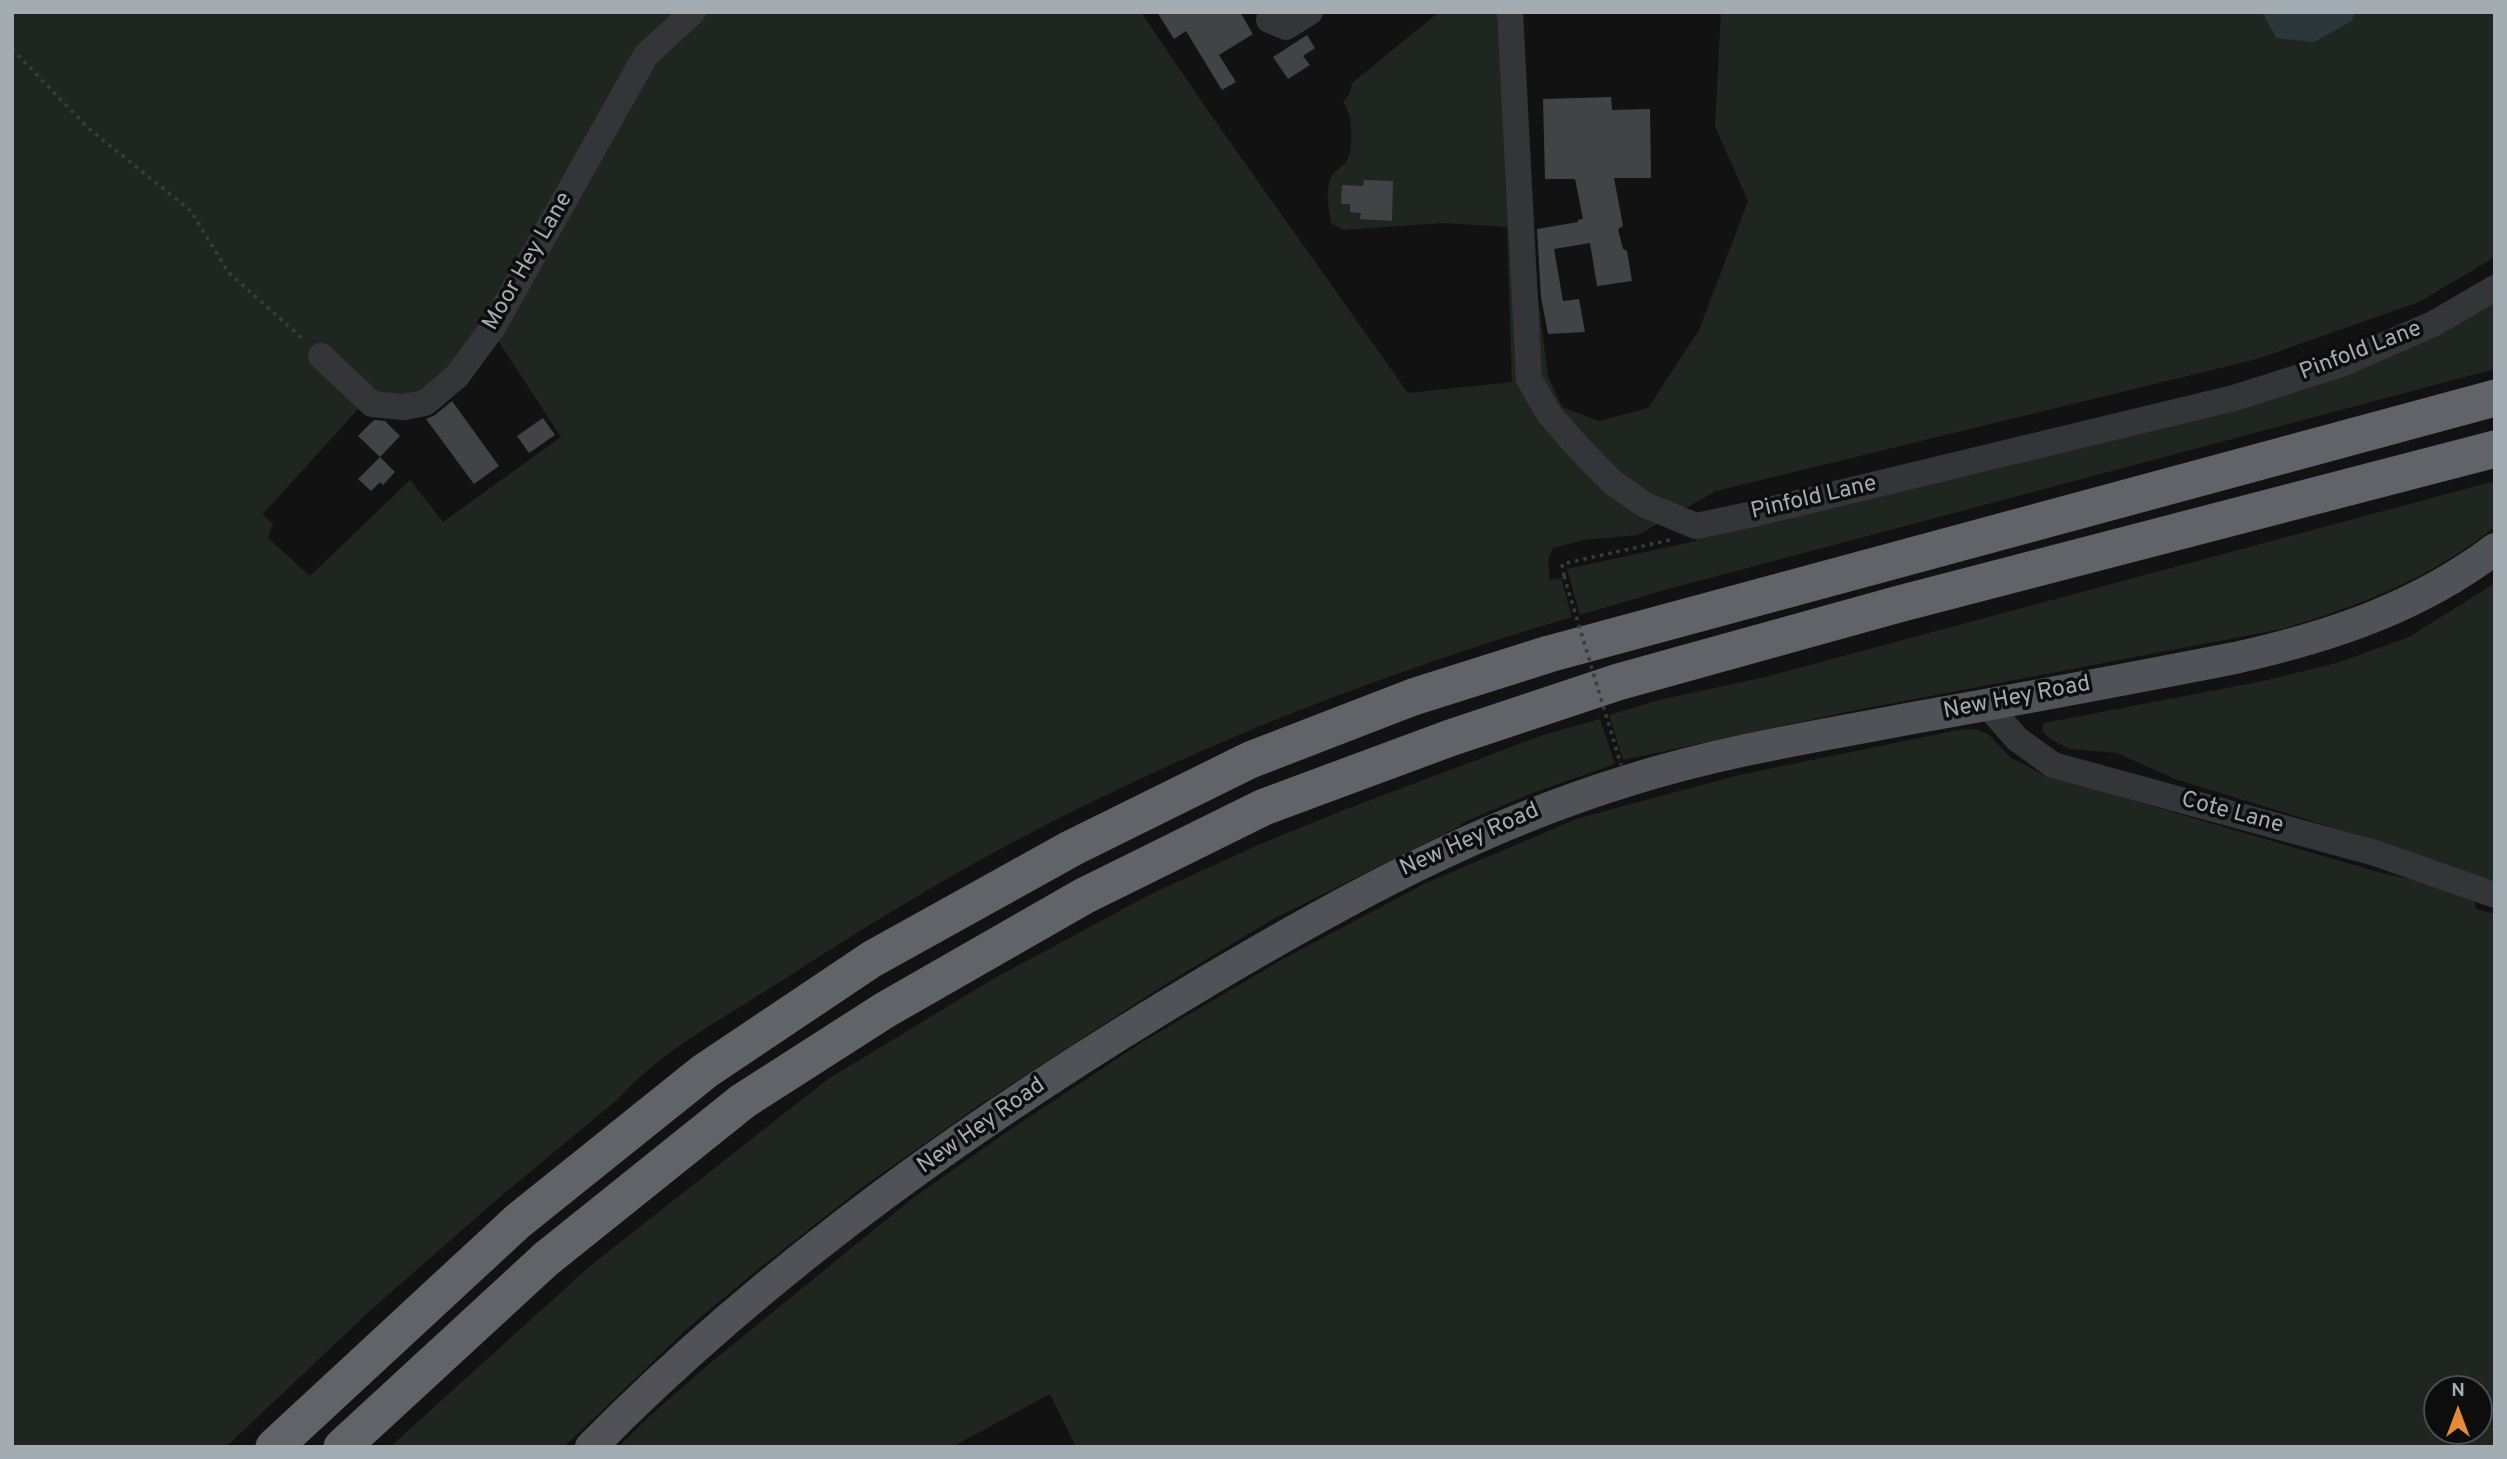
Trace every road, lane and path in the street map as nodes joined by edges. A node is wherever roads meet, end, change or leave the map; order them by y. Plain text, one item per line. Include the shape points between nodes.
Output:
1 (693, 12) edge
2 (1310, 12) edge
3 (1510, 12) edge
4 (1269, 20) dead end
5 (12, 49) edge
6 (2495, 288) edge
7 (321, 356) joint
8 (2495, 398) edge
9 (2495, 449) edge
10 (1696, 526) junction
11 (2495, 550) edge
12 (1987, 705) junction
13 (1621, 765) dead end
14 (2495, 895) edge
15 (274, 1447) edge
16 (342, 1447) edge
17 (590, 1447) edge

1 - 7 street, Moor Hey Lane via 646,55 494,327 457,376 425,403 404,407 372,404
2 - 4 street via 1286,27
3 - 10 street via 1529,379 1549,414 1612,482 1645,505
5 - 7 path via 88,128 191,211 228,272
6 - 10 street, Pinfold Lane via 2433,324 2341,364 2234,398
8 - 15 highway via 1549,654 1413,697 1250,760 1072,848 872,959 705,1071 518,1221
9 - 16 highway via 1618,682 1264,807 1084,896 885,1010 743,1101 546,1259
10 - 13 path, bridge via 1674,540 1562,564
11 - 12 main road, New Hey Road via 2418,598 2308,641
12 - 14 street, Cote Lane via 2017,739 2053,765 2375,853
12 - 17 main road, New Hey Road via 1667,768 1548,807 1401,871 1165,1006 995,1115 768,1285 655,1383

